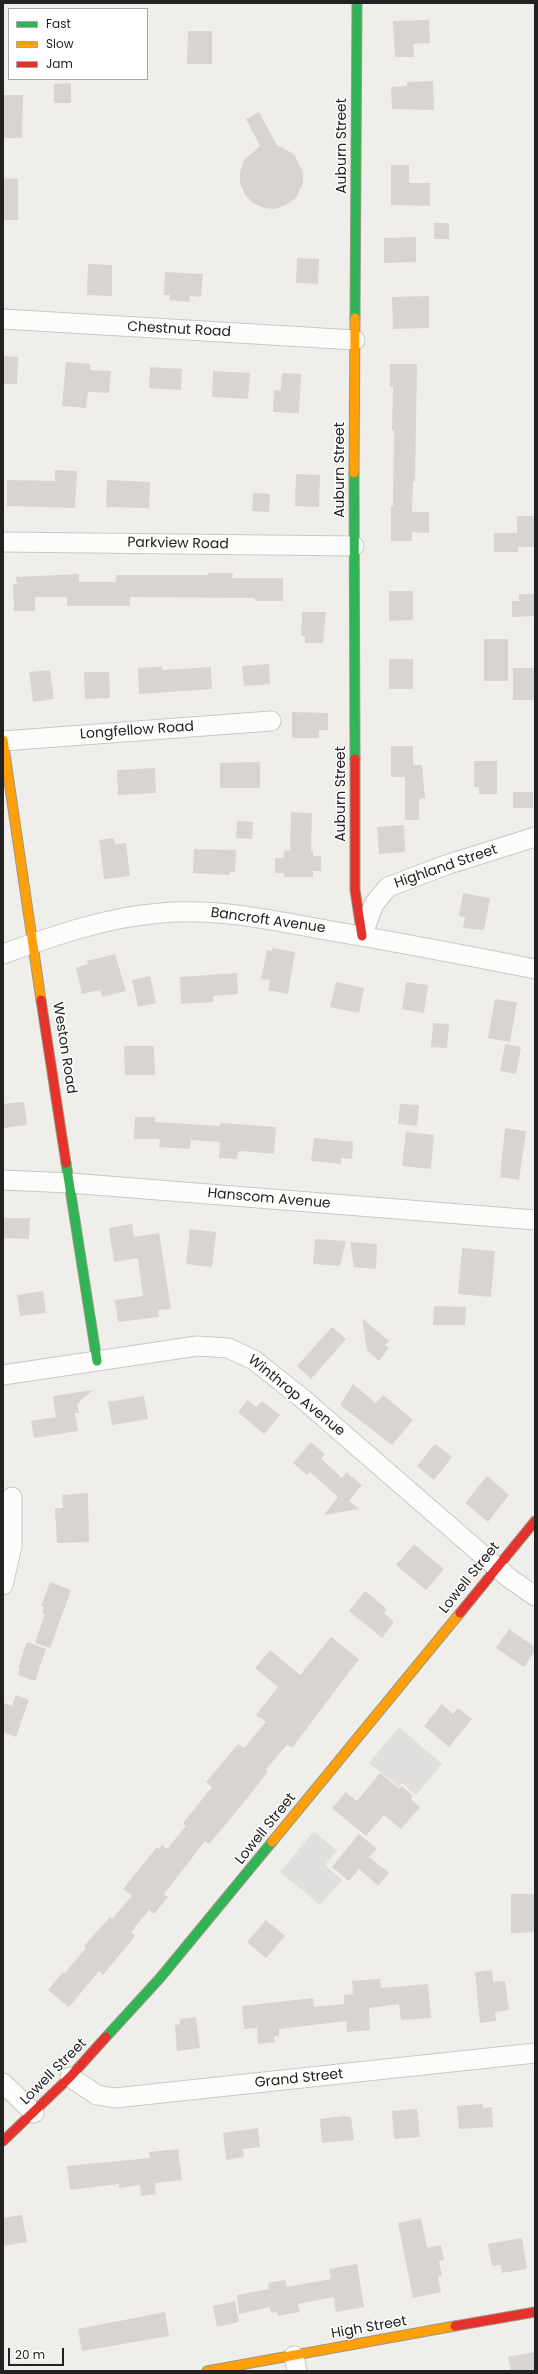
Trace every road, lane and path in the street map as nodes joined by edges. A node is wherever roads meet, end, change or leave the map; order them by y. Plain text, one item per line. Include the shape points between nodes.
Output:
1 (357, 3) edge
2 (3, 319) edge
3 (355, 340) junction
4 (3, 542) edge
5 (354, 546) junction
6 (270, 720) dead end
7 (3, 741) edge
8 (535, 837) edge
9 (362, 936) junction
10 (33, 943) junction
11 (3, 954) edge
12 (535, 969) edge
13 (3, 1180) edge
14 (70, 1183) junction
15 (535, 1220) edge
16 (97, 1361) junction
17 (3, 1375) edge
18 (12, 1497) dead end
19 (535, 1521) edge
20 (497, 1566) junction
21 (3, 1585) edge
22 (535, 1596) edge
23 (535, 2053) edge
24 (70, 2077) junction
25 (3, 2083) edge
26 (34, 2113) junction
27 (3, 2141) edge
28 (535, 2312) edge
29 (296, 2363) edge
30 (207, 2371) edge

1 - 3 street, Auburn Street
2 - 3 street, Chestnut Road
3 - 5 street, Auburn Street
4 - 5 street, Parkview Road
5 - 9 street, Auburn Street via 355,890
6 - 7 street, Longfellow Road
7 - 10 street, Weston Road
8 - 9 street, Highland Street via 446,865 388,887 374,904
9 - 10 street, Bancroft Avenue via 264,918 180,912 111,920
9 - 12 street, Bancroft Avenue
10 - 11 street, Bancroft Avenue
10 - 14 street, Weston Road
13 - 14 street, Hanscom Avenue
14 - 15 street, Hanscom Avenue
14 - 16 street, Weston Road
16 - 17 street, Winthrop Avenue
16 - 20 street, Winthrop Avenue via 205,1346 228,1348 245,1354 303,1399
18 - 21 street via 12,1546
19 - 20 street, Lowell Street
20 - 22 street, Winthrop Avenue
20 - 24 street, Lowell Street via 160,1978
23 - 24 street, Grand Street via 115,2098 97,2096
24 - 26 street, Lowell Street
25 - 26 street
26 - 27 street, Lowell Street
28 - 29 street, High Street
29 - 30 street, High Street

